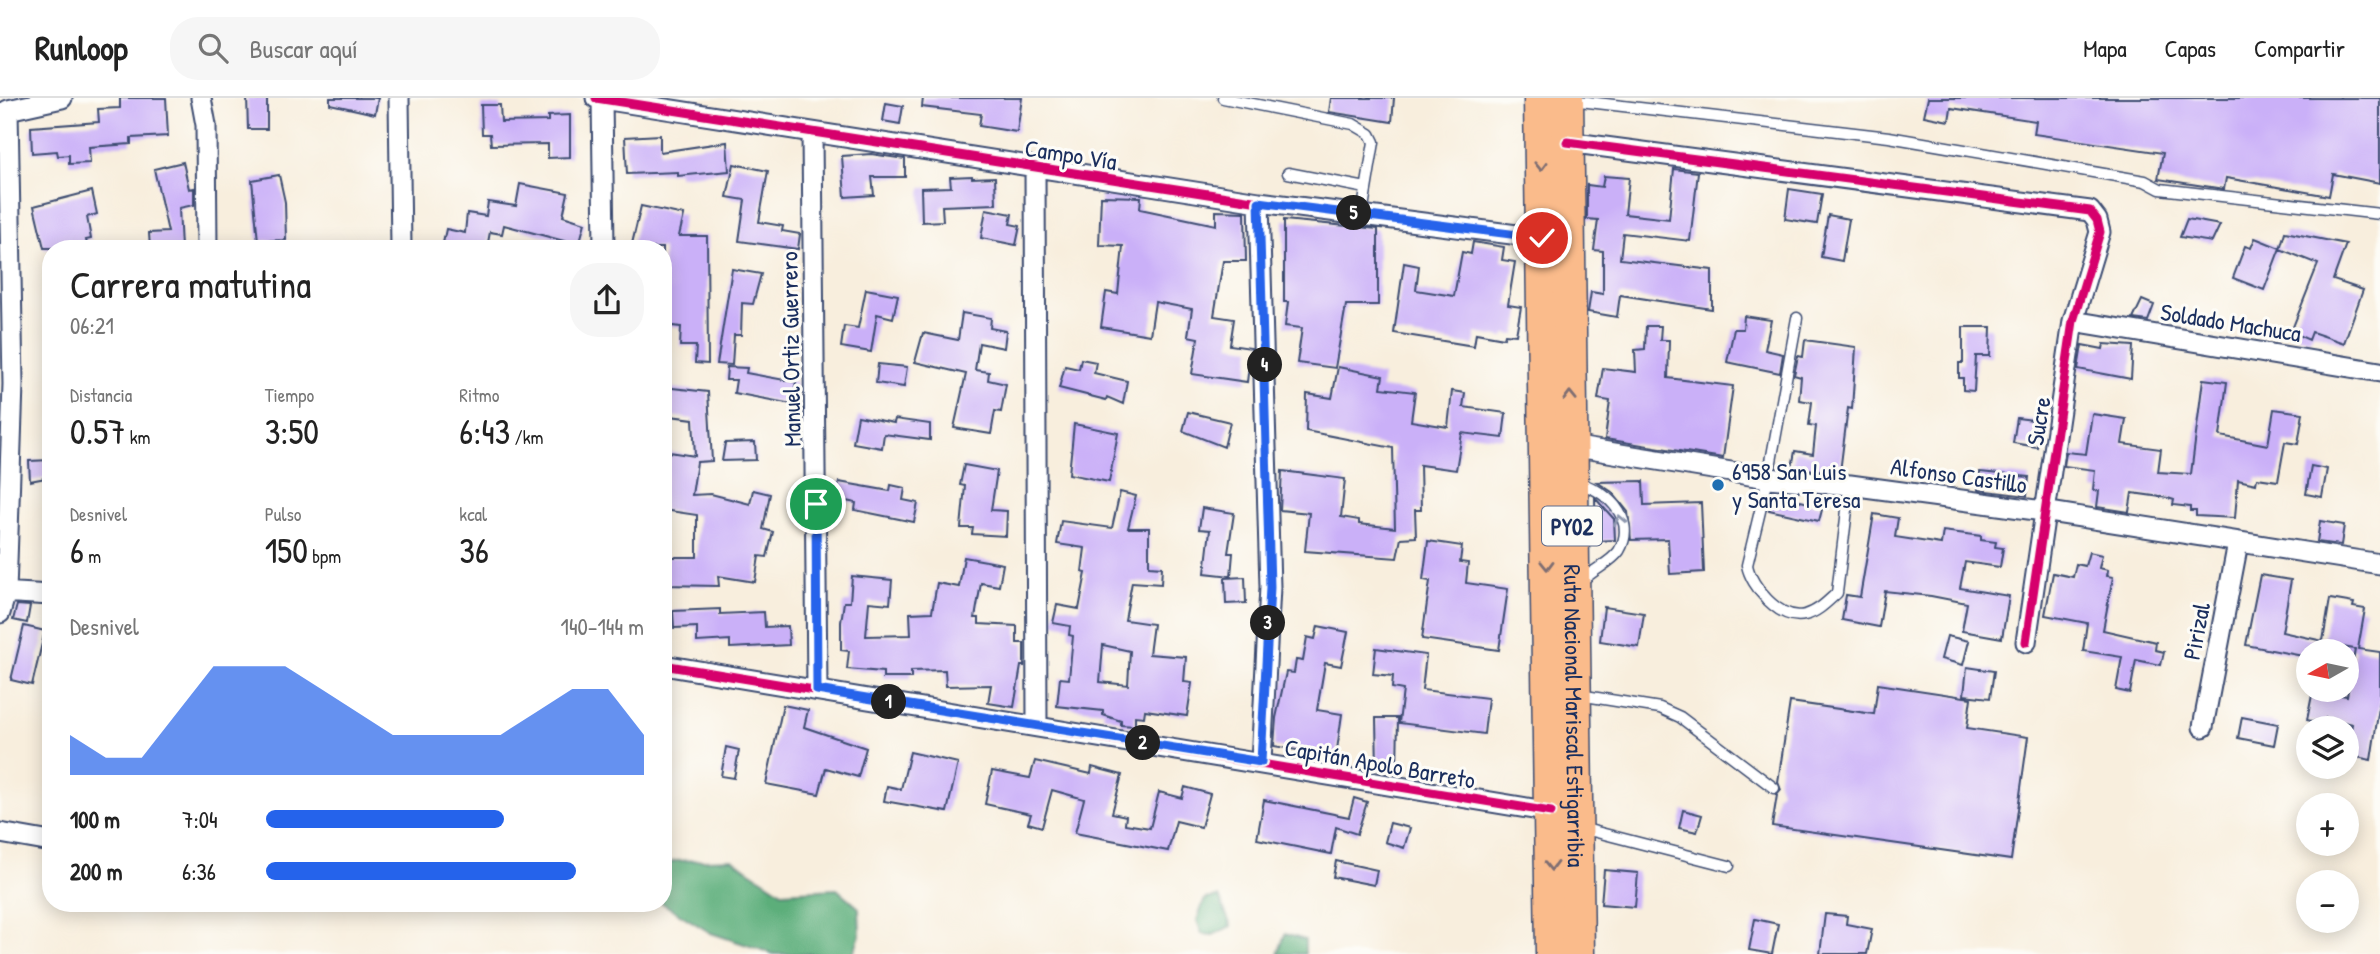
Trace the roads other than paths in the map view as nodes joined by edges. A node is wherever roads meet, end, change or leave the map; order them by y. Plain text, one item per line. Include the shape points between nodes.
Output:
1 (62, 98) edge
2 (201, 98) edge
3 (399, 98) edge
4 (600, 98) edge
5 (1223, 98) edge
6 (1558, 98) edge
7 (812, 132) junction
8 (1567, 142) junction
9 (1035, 168) junction
10 (1289, 173) dead end
11 (4, 184) edge
12 (1366, 188) junction
13 (1259, 202) junction
14 (1362, 214) junction
15 (2380, 214) edge
16 (1542, 238) junction
17 (208, 240) edge
18 (401, 240) edge
19 (604, 240) edge
20 (1797, 318) dead end
21 (2073, 321) junction
22 (2380, 372) edge
23 (7, 383) edge
24 (1571, 446) junction
25 (1768, 478) junction
26 (1572, 481) junction
27 (1850, 485) junction
28 (2043, 512) junction
29 (2238, 543) junction
30 (2380, 564) edge
31 (1573, 591) junction
32 (3, 592) edge
33 (42, 594) edge
34 (0, 613) edge
35 (2026, 642) dead end
36 (672, 666) edge
37 (817, 690) junction
38 (1575, 695) junction
39 (1037, 726) junction
40 (2203, 727) dead end
41 (1261, 762) junction
42 (1774, 788) dead end
43 (1564, 819) junction
44 (0, 833) edge
45 (42, 840) edge
46 (1728, 866) dead end
47 (1552, 954) edge
48 (1578, 954) edge

1 - 11 street via 8,110
2 - 17 street via 206,125
3 - 18 street
4 - 7 street, Campo Vía
4 - 19 street
5 - 12 lane via 1363,128 1374,142
6 - 8 highway, Ruta Nacional Mariscal Estigarribia / PY02
6 - 15 lane via 1889,137 2145,181 2160,189
6 -> 16 highway, Ruta Nacional Mariscal Estigarribia / PY02
7 - 9 street, Campo Vía
7 - 37 street, Manuel Ortiz Guerrero
8 - 21 street, Sucre via 2090,211 2100,232
24 -> 8 highway, Ruta Nacional Mariscal Estigarribia / PY02
9 - 13 street, Campo Vía
9 - 39 street
10 - 12 lane
11 - 23 street
12 - 14 lane
13 - 14 street, Campo Vía
13 - 41 street via 1270,587
14 - 16 street, Campo Vía
16 -> 43 highway, Ruta Nacional Mariscal Estigarribia / PY02
20 - 25 lane
21 - 22 street, Soldado Machuca
21 - 28 street, Sucre
23 - 32 street
24 - 25 street, Alfonso Castillo
24 - 26 highway, Ruta Nacional Mariscal Estigarribia / PY02
25 - 27 street, Alfonso Castillo
25 - 27 lane via 1747,565 1749,579 1787,613 1804,615 1837,593
26 - 31 highway, Ruta Nacional Mariscal Estigarribia / PY02
31 -> 26 lane via 1618,551 1623,529 1619,510 1605,494
27 - 28 street, Alfonso Castillo
28 - 29 street, Alfonso Castillo
28 - 35 street, Sucre
29 - 30 street, Alfonso Castillo
29 - 40 street, Pirizal
31 - 38 highway, Ruta Nacional Mariscal Estigarribia / PY02
32 - 33 street
32 - 34 street
36 - 37 street, Capitán Apolo Barreto
37 - 39 street, Capitán Apolo Barreto
38 - 42 lane via 1660,708 1680,717
38 - 43 highway, Ruta Nacional Mariscal Estigarribia / PY02
39 - 41 street, Capitán Apolo Barreto
41 - 43 street, Capitán Apolo Barreto
43 - 46 lane
43 -> 47 highway, Ruta Nacional Mariscal Estigarribia / PY02
43 - 48 highway, Ruta Nacional Mariscal Estigarribia / PY02
44 - 45 street

